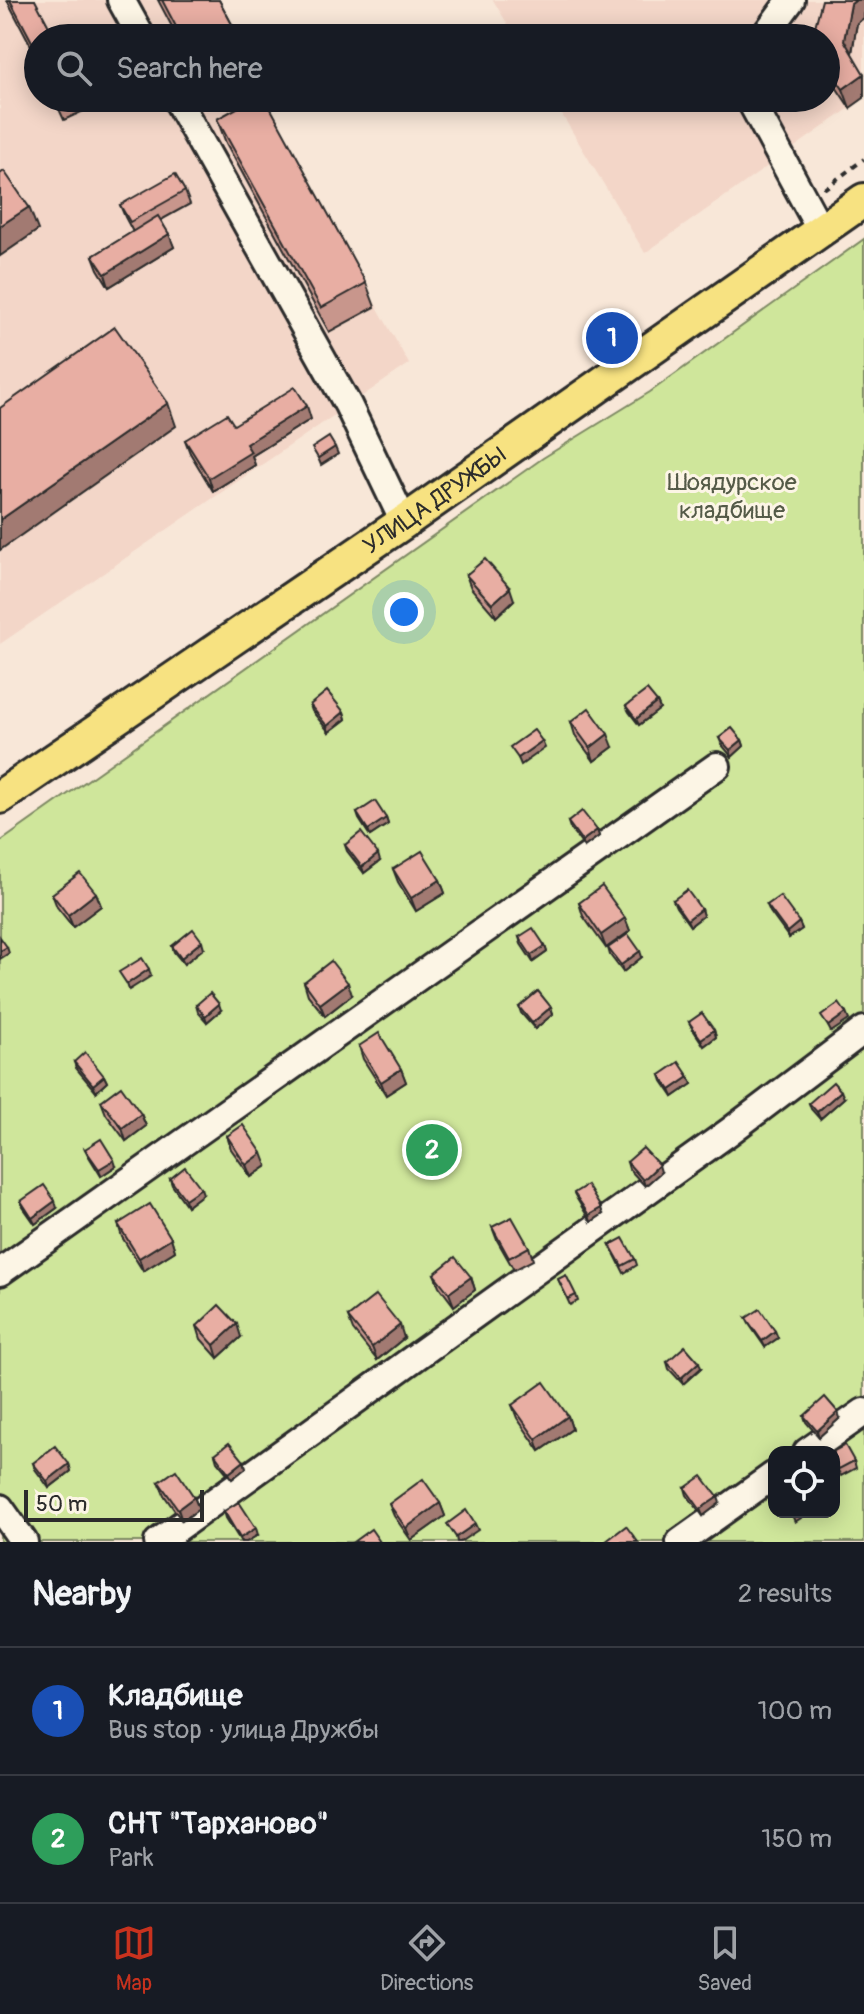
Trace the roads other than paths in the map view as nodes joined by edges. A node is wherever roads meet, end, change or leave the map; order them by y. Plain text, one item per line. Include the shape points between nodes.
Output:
1 (121, 0) edge
2 (791, 0) edge
3 (134, 24) edge
4 (773, 24) edge
5 (184, 112) edge
6 (757, 112) edge
7 (864, 200) edge
8 (813, 216) junction
9 (404, 522) junction
10 (717, 766) dead end
11 (0, 797) edge
12 (864, 1030) edge
13 (0, 1272) edge
14 (864, 1412) edge
15 (816, 1446) edge
16 (768, 1479) edge
17 (0, 1508) edge
18 (24, 1542) edge
19 (158, 1542) edge
20 (680, 1542) edge

1 - 3 street
2 - 4 street
5 - 9 street via 348,405
6 - 8 street
7 - 8 main road, УЛИЦА ДРУЖБЫ
8 - 9 main road, УЛИЦА ДРУЖБЫ
9 - 11 main road, УЛИЦА ДРУЖБЫ
10 - 13 street
12 - 19 street
14 - 15 street
16 - 20 street
17 - 18 street

